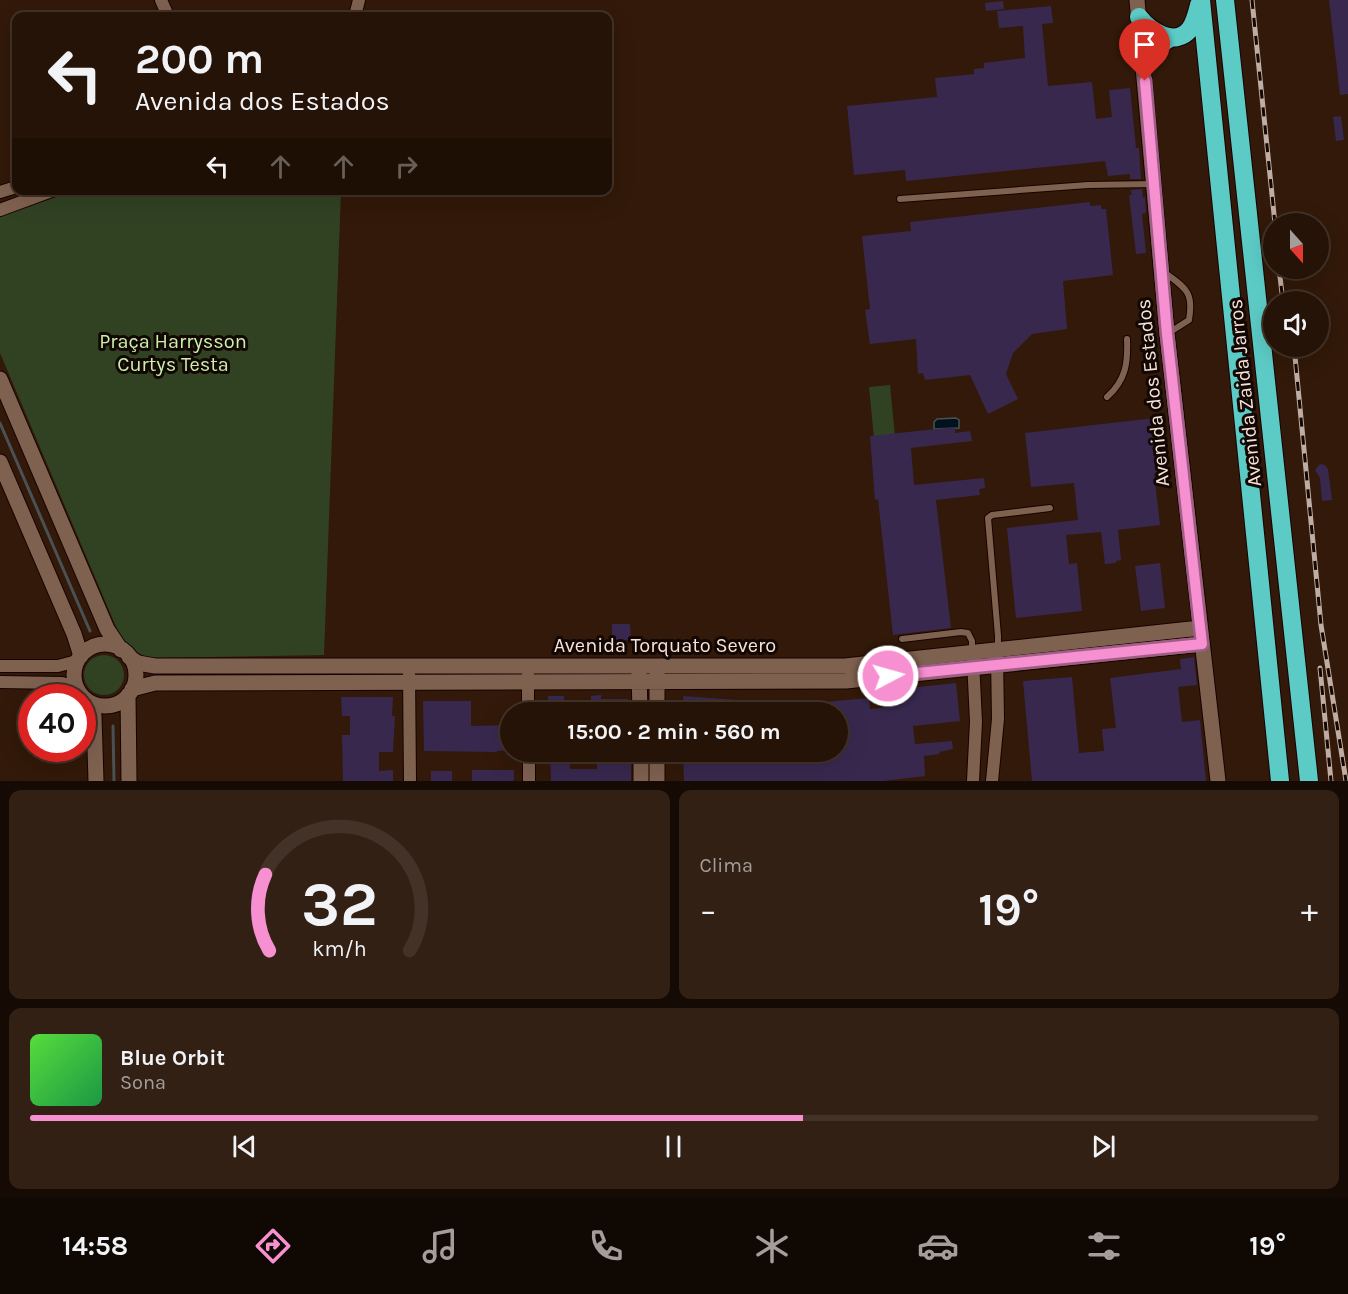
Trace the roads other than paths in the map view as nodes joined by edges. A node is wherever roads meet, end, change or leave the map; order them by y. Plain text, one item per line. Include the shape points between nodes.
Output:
1 (1201, 0) edge
2 (1225, 0) edge
3 (1138, 9) edge
4 (1170, 38) junction
5 (1144, 60) junction
6 (1154, 183) junction
7 (40, 195) edge
8 (900, 199) dead end
9 (0, 210) edge
10 (1161, 271) junction
11 (1167, 334) junction
12 (1127, 339) dead end
13 (0, 380) edge
14 (1107, 397) dead end
15 (0, 462) edge
16 (1050, 508) dead end
17 (1201, 636) junction
18 (902, 639) dead end
19 (1096, 639) junction
20 (998, 649) junction
21 (125, 653) junction
22 (1095, 655) junction
23 (79, 659) junction
24 (973, 660) junction
25 (997, 665) junction
26 (0, 666) edge
27 (409, 666) junction
28 (528, 666) junction
29 (639, 666) junction
30 (656, 666) junction
31 (756, 674) junction
32 (0, 682) edge
33 (528, 682) junction
34 (639, 682) junction
35 (657, 682) junction
36 (409, 683) junction
37 (66, 684) edge
38 (77, 684) edge
39 (130, 692) junction
40 (528, 702) edge
41 (640, 702) edge
42 (657, 702) edge
43 (96, 704) edge
44 (95, 762) edge
45 (529, 762) edge
46 (640, 762) edge
47 (657, 762) edge
48 (96, 781) edge
49 (129, 781) edge
50 (410, 781) edge
51 (529, 781) edge
52 (641, 781) edge
53 (657, 781) edge
54 (973, 781) edge
55 (992, 781) edge
56 (1218, 781) edge
57 (1280, 781) edge
58 (1309, 781) edge

1 - 4 highway via 1190,30
1 - 57 highway, Avenida Zaida Jarros
2 - 58 highway, Avenida Zaida Jarros
3 - 4 highway via 1148,27
3 - 5 street, Avenida dos Estados
4 - 5 highway via 1149,51
5 - 6 street, Avenida dos Estados
6 - 8 lane
6 - 10 street, Avenida dos Estados
7 - 9 street
10 - 11 street, Avenida dos Estados
10 - 11 lane via 1187,289 1192,303 1189,320
11 - 17 street, Avenida dos Estados
12 - 14 lane via 1126,371
13 - 21 street via 107,629
15 - 23 street via 74,634
16 - 20 lane via 988,518
17 - 19 street, Avenida Torquato Severo
17 - 22 street, Avenida Torquato Severo
17 - 56 street, Avenida dos Estados
18 - 24 lane via 968,633
19 - 20 street, Avenida Torquato Severo
19 - 22 street
20 - 24 street, Avenida Torquato Severo
20 - 25 street
21 - 23 street via 105,645 96,646
21 - 27 street, Avenida Torquato Severo via 138,663 155,666
21 - 39 street via 135,673
22 - 25 street, Avenida Torquato Severo
23 - 26 street via 58,666
23 - 38 street via 74,678
24 - 25 street, Avenida Torquato Severo
24 - 31 street, Avenida Torquato Severo
24 - 54 street
25 - 55 street via 998,719
27 - 28 street, Avenida Torquato Severo
27 - 36 street
28 - 29 street, Avenida Torquato Severo
28 - 33 street
29 - 30 street, Avenida Torquato Severo
29 - 34 street
30 - 31 street, Avenida Torquato Severo
30 - 35 street
31 - 35 street, Avenida Torquato Severo
32 - 37 street
33 - 34 street, Avenida Torquato Severo
33 - 36 street, Avenida Torquato Severo
33 - 40 street
34 - 35 street, Avenida Torquato Severo
34 - 41 street
35 - 42 street
36 - 39 street, Avenida Torquato Severo via 155,683
36 - 50 street
39 - 43 street via 110,706
39 - 49 street
44 - 48 street
45 - 51 street
46 - 52 street
47 - 53 street

